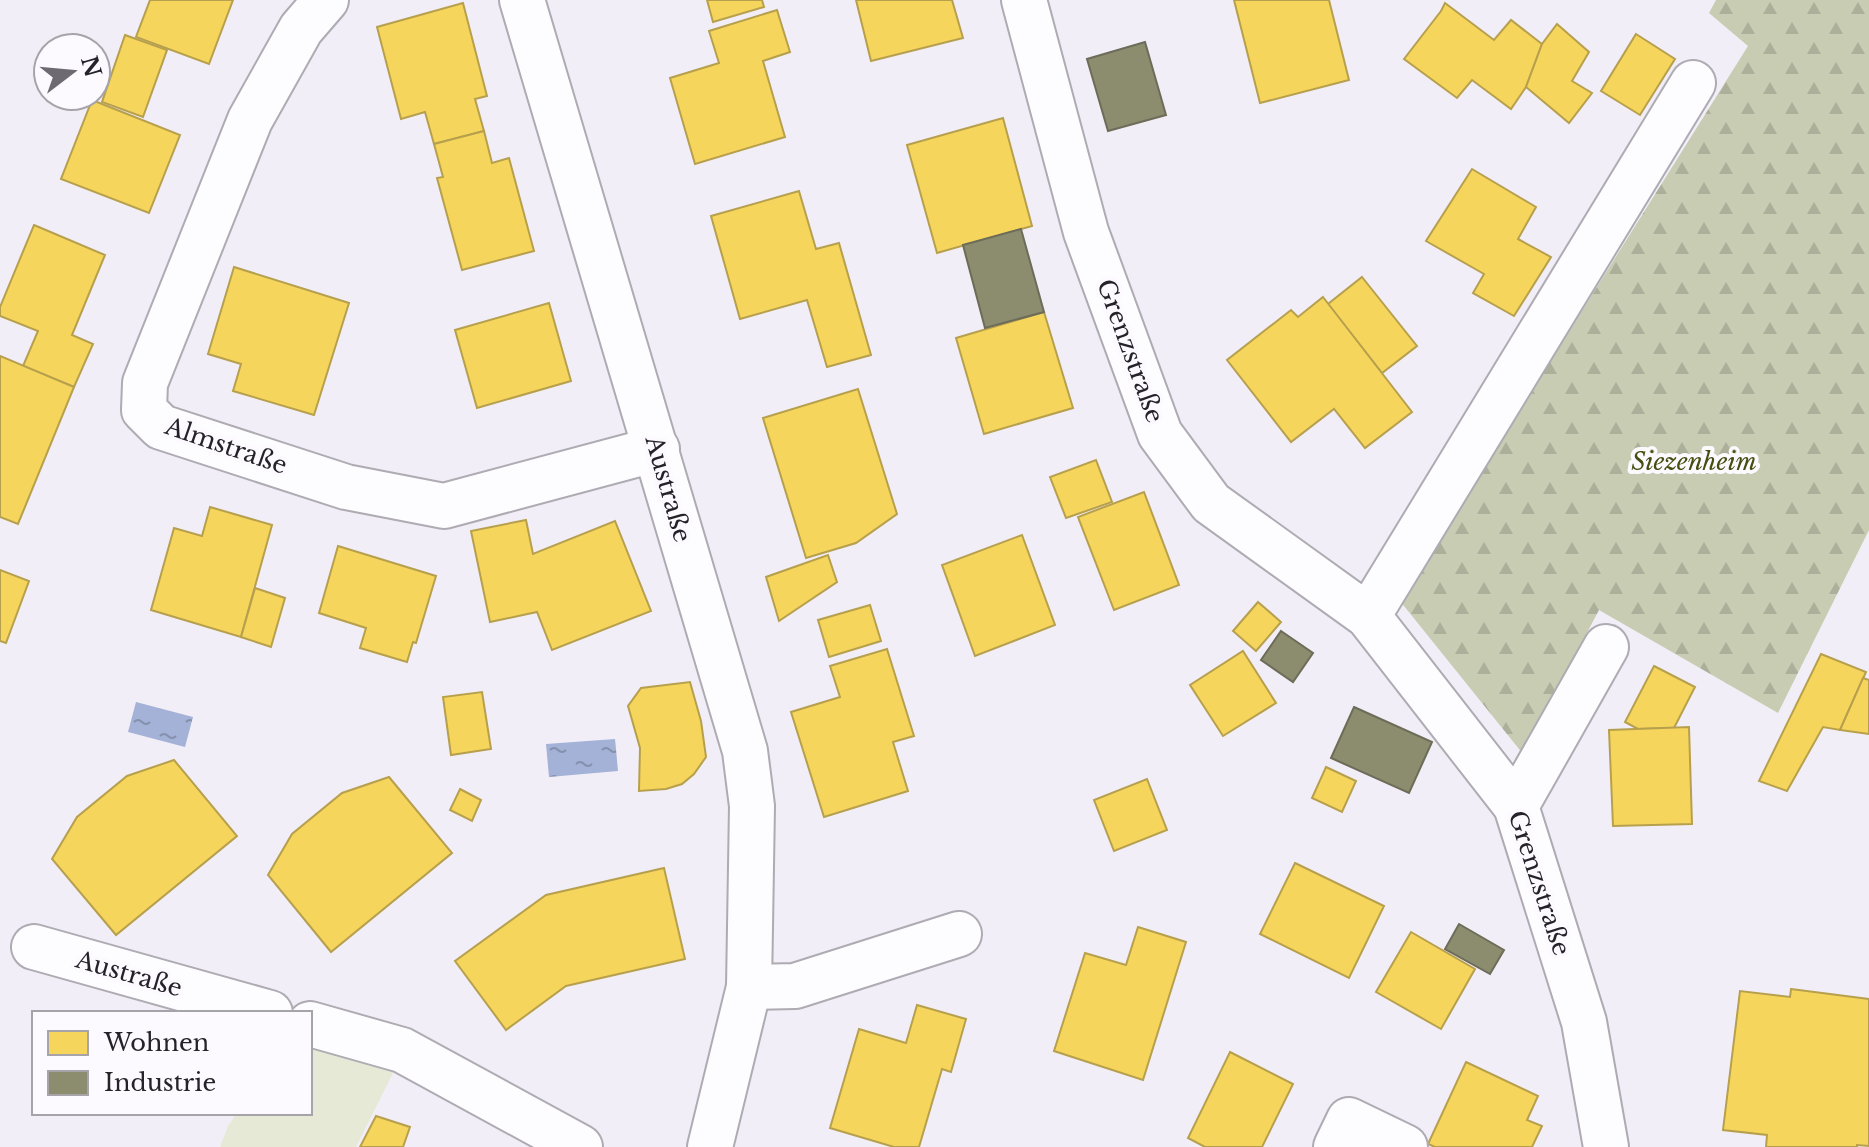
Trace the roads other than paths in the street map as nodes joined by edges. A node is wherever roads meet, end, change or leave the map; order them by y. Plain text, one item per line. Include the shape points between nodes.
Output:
1 (326, 0) edge
2 (522, 0) edge
3 (1024, 0) edge
4 (1693, 83) dead end
5 (657, 449) junction
6 (1368, 616) junction
7 (1606, 647) dead end
8 (1516, 806) junction
9 (959, 934) dead end
10 (34, 947) dead end
11 (749, 987) junction
12 (263, 1011) edge
13 (312, 1025) edge
14 (580, 1147) edge
15 (710, 1147) edge
16 (1336, 1147) edge
17 (1405, 1147) edge
18 (1606, 1147) edge

1 - 5 street, Almstraße via 301,29 250,120 145,383 144,410 161,427 346,487 444,506
2 - 5 street, Austraße
3 - 6 street, Grenzstraße via 1086,232 1160,434 1211,503
4 - 6 street
5 - 11 street, Austraße via 745,751 752,806
6 - 8 street, Grenzstraße
7 - 8 street
8 - 18 street, Grenzstraße via 1584,1022
9 - 11 street via 795,986
10 - 12 street, Austraße
11 - 15 street, Austraße
13 - 14 street via 402,1050
16 - 17 street via 1349,1120

